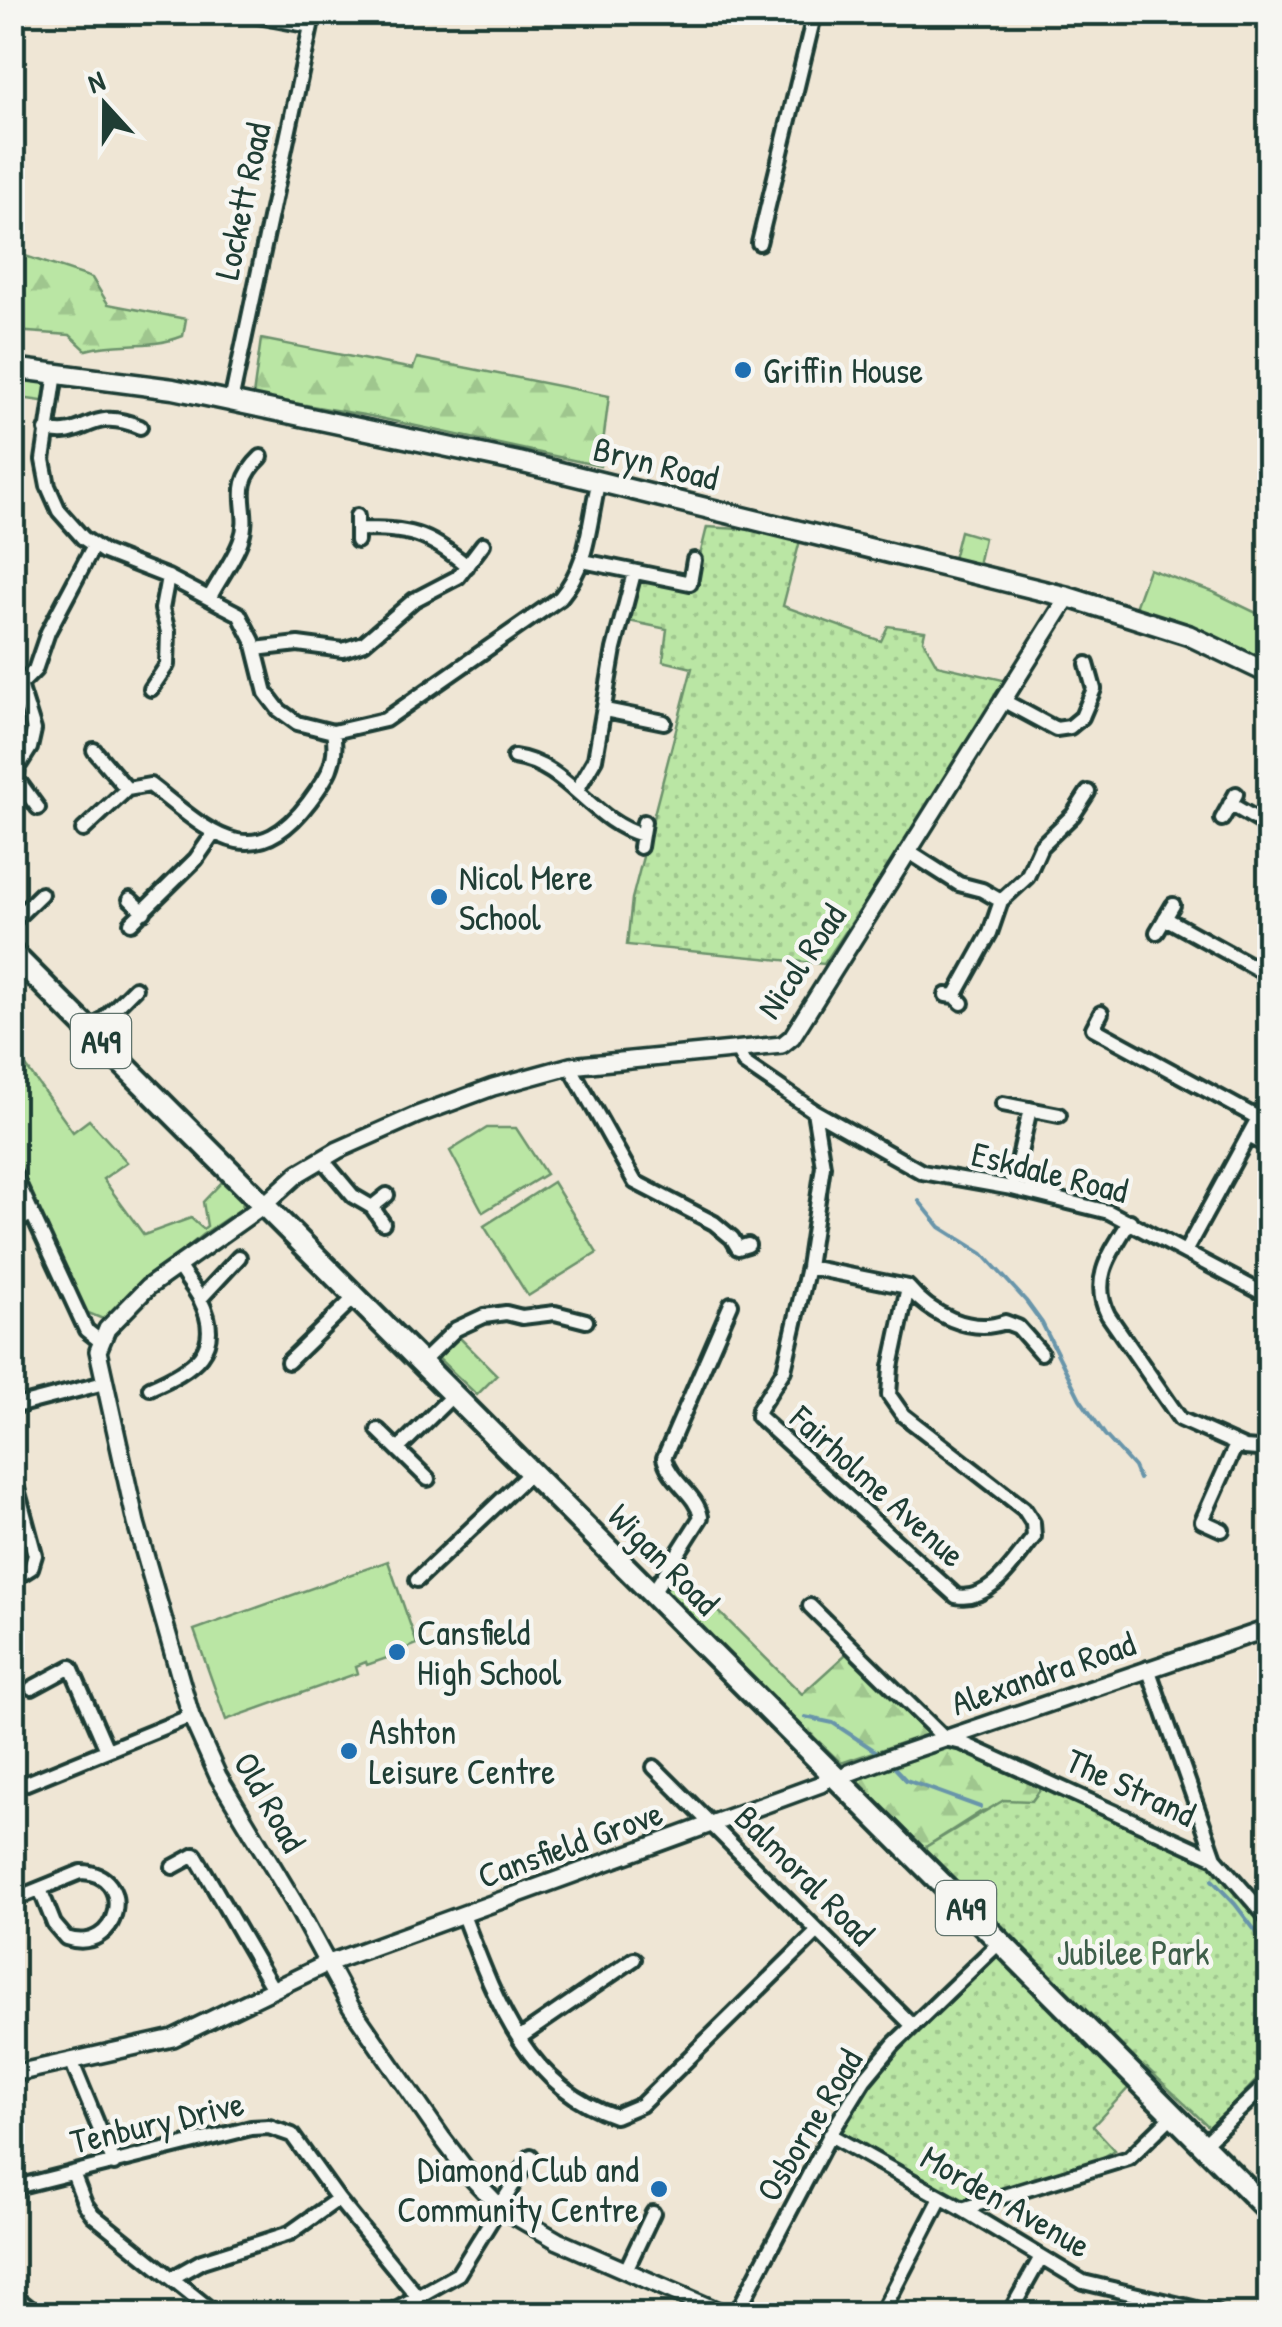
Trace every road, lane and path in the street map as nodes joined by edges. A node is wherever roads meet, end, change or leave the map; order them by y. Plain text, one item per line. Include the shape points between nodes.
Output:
1 (237, 12) edge
2 (815, 12) edge
3 (312, 19) edge
4 (759, 243) dead end
5 (12, 368) edge
6 (56, 373) junction
7 (231, 402) junction
8 (142, 427) dead end
9 (46, 430) junction
10 (261, 457) dead end
11 (598, 484) junction
12 (357, 529) dead end
13 (483, 544) dead end
14 (94, 545) junction
15 (694, 560) dead end
16 (583, 562) junction
17 (466, 566) junction
18 (634, 572) junction
19 (168, 577) junction
20 (210, 597) junction
21 (1068, 597) junction
22 (255, 649) junction
23 (1088, 664) dead end
24 (1270, 674) edge
25 (16, 686) edge
26 (150, 690) dead end
27 (1004, 701) junction
28 (605, 710) junction
29 (664, 723) dead end
30 (333, 732) junction
31 (94, 750) dead end
32 (514, 756) dead end
33 (127, 788) junction
34 (576, 790) junction
35 (1089, 791) dead end
36 (39, 809) dead end
37 (1222, 818) dead end
38 (1270, 827) edge
39 (83, 830) dead end
40 (214, 833) junction
41 (642, 835) dead end
42 (909, 852) junction
43 (41, 894) dead end
44 (130, 899) dead end
45 (1001, 901) junction
46 (1173, 905) dead end
47 (144, 912) junction
48 (1165, 918) junction
49 (12, 922) edge
50 (131, 923) dead end
51 (1157, 932) dead end
52 (12, 953) edge
53 (1270, 976) edge
54 (135, 988) dead end
55 (954, 998) dead end
56 (1101, 1014) dead end
57 (92, 1032) junction
58 (737, 1050) junction
59 (570, 1066) junction
60 (1270, 1096) edge
61 (1004, 1104) dead end
62 (1030, 1110) junction
63 (814, 1111) junction
64 (1059, 1115) dead end
65 (1258, 1118) junction
66 (1248, 1136) junction
67 (1270, 1148) edge
68 (322, 1159) junction
69 (12, 1170) edge
70 (1012, 1188) junction
71 (387, 1196) dead end
72 (265, 1204) junction
73 (372, 1208) junction
74 (32, 1214) junction
75 (383, 1222) dead end
76 (1130, 1222) junction
77 (12, 1224) edge
78 (748, 1245) dead end
79 (1185, 1252) junction
80 (240, 1257) dead end
81 (178, 1265) junction
82 (808, 1267) junction
83 (908, 1287) junction
84 (356, 1296) junction
85 (1270, 1297) edge
86 (200, 1299) junction
87 (731, 1304) dead end
88 (586, 1321) dead end
89 (100, 1341) junction
90 (1032, 1350) dead end
91 (288, 1362) dead end
92 (422, 1362) junction
93 (104, 1383) junction
94 (150, 1388) dead end
95 (454, 1394) junction
96 (12, 1407) edge
97 (378, 1430) dead end
98 (1236, 1445) junction
99 (398, 1449) junction
100 (1270, 1450) edge
101 (12, 1470) edge
102 (531, 1472) junction
103 (428, 1479) dead end
104 (1222, 1530) dead end
105 (12, 1580) edge
106 (417, 1580) dead end
107 (652, 1594) junction
108 (810, 1606) dead end
109 (1270, 1628) edge
110 (1148, 1668) junction
111 (32, 1688) dead end
112 (191, 1716) junction
113 (945, 1739) junction
114 (107, 1750) junction
115 (654, 1767) dead end
116 (836, 1778) junction
117 (12, 1789) edge
118 (712, 1824) junction
119 (1214, 1858) junction
120 (172, 1868) dead end
121 (40, 1889) junction
122 (12, 1900) edge
123 (464, 1916) junction
124 (1270, 1921) edge
125 (817, 1932) junction
126 (1000, 1942) junction
127 (634, 1960) dead end
128 (326, 1964) junction
129 (273, 1988) junction
130 (912, 2026) junction
131 (520, 2038) junction
132 (71, 2060) junction
133 (12, 2074) edge
134 (1270, 2080) edge
135 (1173, 2115) junction
136 (830, 2134) junction
137 (1202, 2145) junction
138 (530, 2156) dead end
139 (114, 2164) junction
140 (73, 2173) junction
141 (12, 2188) edge
142 (941, 2198) junction
143 (338, 2200) junction
144 (501, 2208) junction
145 (962, 2208) junction
146 (1270, 2212) edge
147 (653, 2214) dead end
148 (1041, 2257) junction
149 (626, 2270) junction
150 (172, 2278) junction
151 (1268, 2292) edge
152 (12, 2294) edge
153 (414, 2305) edge
154 (37, 2314) edge
155 (216, 2314) edge
156 (387, 2314) edge
157 (725, 2314) edge
158 (736, 2314) edge
159 (882, 2314) edge
160 (1009, 2314) edge
161 (1218, 2314) edge
162 (1267, 2314) edge

1 - 3 street
2 - 4 street
3 - 7 street, Lockett Road
5 - 6 main road, Bryn Road
6 - 7 main road, Bryn Road
6 - 9 street
7 - 11 main road, Bryn Road
8 - 9 street via 101,419 68,434
9 - 14 street via 43,460 53,498 75,531
10 - 20 street via 243,486 242,540
11 - 16 street
11 - 21 main road, Bryn Road
12 - 17 street via 421,533
13 - 17 street
14 - 19 street
14 - 25 street via 35,670
15 - 18 street via 690,583
16 - 18 street
16 - 30 street via 560,598 386,720
17 - 22 street via 354,648
18 - 28 street
19 - 20 street
19 - 26 street via 162,609 168,665
20 - 22 street via 239,614
21 - 24 main road, Bryn Road via 1188,636
21 - 27 street, Nicol Road
22 - 30 street via 262,685 279,710 307,727
23 - 27 street via 1094,689 1070,727 1056,729
25 - 36 street via 31,714 33,737 17,779
27 - 42 street, Nicol Road
28 - 29 street
28 - 34 street via 595,759
30 - 40 street via 333,768 286,830 235,842
31 - 33 street
32 - 34 street via 537,762
33 - 39 street
33 - 40 street via 150,785
34 - 41 street via 624,829
35 - 45 street via 1040,846 1027,877
37 - 38 street via 1233,799
40 - 47 street
42 - 45 street
42 - 58 street, Nicol Road via 792,1037 782,1045
43 - 49 street
44 - 47 street
45 - 55 street
46 - 48 street
47 - 50 street
48 - 51 street
48 - 53 street
52 - 57 main road, Wigan Road / A49
54 - 57 street
56 - 65 street via 1092,1028
57 - 72 main road, Wigan Road / A49
58 - 59 street, Nicol Road
58 - 63 street, Eskdale Road via 744,1063
59 - 68 street, Nicol Road via 417,1115
59 - 78 street via 635,1182 714,1223 738,1248
60 - 65 street
61 - 62 street
62 - 64 street
62 - 70 street
63 - 70 street, Eskdale Road via 922,1172
63 - 82 street, Fairholme Avenue via 823,1166
65 - 66 street
66 - 67 street
66 - 79 street
68 - 72 street, Nicol Road
68 - 73 street
69 - 74 street
70 - 76 street, Eskdale Road
71 - 73 street
72 - 81 street
72 - 84 main road, Wigan Road / A49
73 - 75 street
74 - 77 street
74 - 89 street via 86,1330
76 - 79 street, Eskdale Road
76 - 98 street via 1102,1274 1104,1306 1180,1419
79 - 85 street, Eskdale Road
80 - 86 street
81 - 86 street
81 - 89 street via 126,1307
82 - 83 street
82 - 83 street, Fairholme Avenue via 784,1370 759,1409 760,1421 964,1598 997,1581 1034,1537 1033,1523 889,1396
83 - 90 street via 924,1306 950,1318 987,1329 1005,1322 1018,1327
84 - 91 street
84 - 92 main road, Wigan Road / A49
86 - 94 street via 209,1342 200,1360
87 - 107 street via 664,1458 702,1517
88 - 92 street via 555,1313 484,1316 456,1328
89 - 93 street, Old Road
92 - 95 main road, Wigan Road / A49
93 - 96 street
93 - 112 street, Old Road
95 - 99 street
95 - 102 main road, Wigan Road / A49
97 - 99 street
98 - 100 street
98 - 104 street via 1202,1521
99 - 103 street
101 - 105 street via 36,1555 31,1568
102 - 106 street
102 - 107 main road, Wigan Road / A49
107 - 116 main road, Wigan Road / A49
108 - 113 street
109 - 110 street, Alexandra Road
110 - 113 street, Alexandra Road
110 - 119 street
111 - 114 street via 70,1667
112 - 114 street
112 - 128 street, Old Road
113 - 116 street, Alexandra Road
113 - 119 street, The Strand
114 - 117 street
115 - 118 street, Balmoral Road
116 - 118 street, Cansfield Grove
116 - 126 main road, Wigan Road / A49
118 - 123 street, Cansfield Grove
118 - 125 street, Balmoral Road
119 - 124 street, The Strand
120 - 129 street via 195,1855
121 - 121 street via 81,1872 102,1877 116,1904 114,1922 84,1940 66,1938
121 - 122 street
123 - 128 street, Cansfield Grove
123 - 131 street via 496,2003
125 - 130 street, Balmoral Road
125 - 131 street via 641,2105 615,2116 586,2107 553,2080
126 - 130 street, Osborne Road
126 - 135 main road, Wigan Road / A49
127 - 131 street
128 - 129 street, Cansfield Grove
128 - 144 street, Old Road via 442,2138
129 - 132 street, Cansfield Grove via 173,2038
130 - 136 street, Osborne Road via 864,2080
132 - 133 street, Cansfield Grove
132 - 139 street
134 - 137 street
135 - 137 main road, Wigan Road / A49
135 - 145 street via 1129,2158
136 - 142 street, Morden Avenue
136 - 158 street, Osborne Road
137 - 146 main road, Wigan Road / A49
138 - 144 street
139 - 140 street, Tenbury Drive
139 - 143 street, Tenbury Drive via 268,2127 292,2136
140 - 141 street, Tenbury Drive
140 - 150 street via 93,2215
142 - 145 street, Morden Avenue
142 - 159 street
143 - 150 street via 290,2233 202,2261
143 - 153 street, Tenbury Drive
144 - 149 street, Old Road
144 - 153 street via 458,2274
145 - 148 street, Morden Avenue
147 - 149 street
148 - 160 street
148 - 161 street, Morden Avenue via 1083,2282
149 - 157 street, Old Road
150 - 155 street
151 - 162 street
152 - 154 street
153 - 156 street

